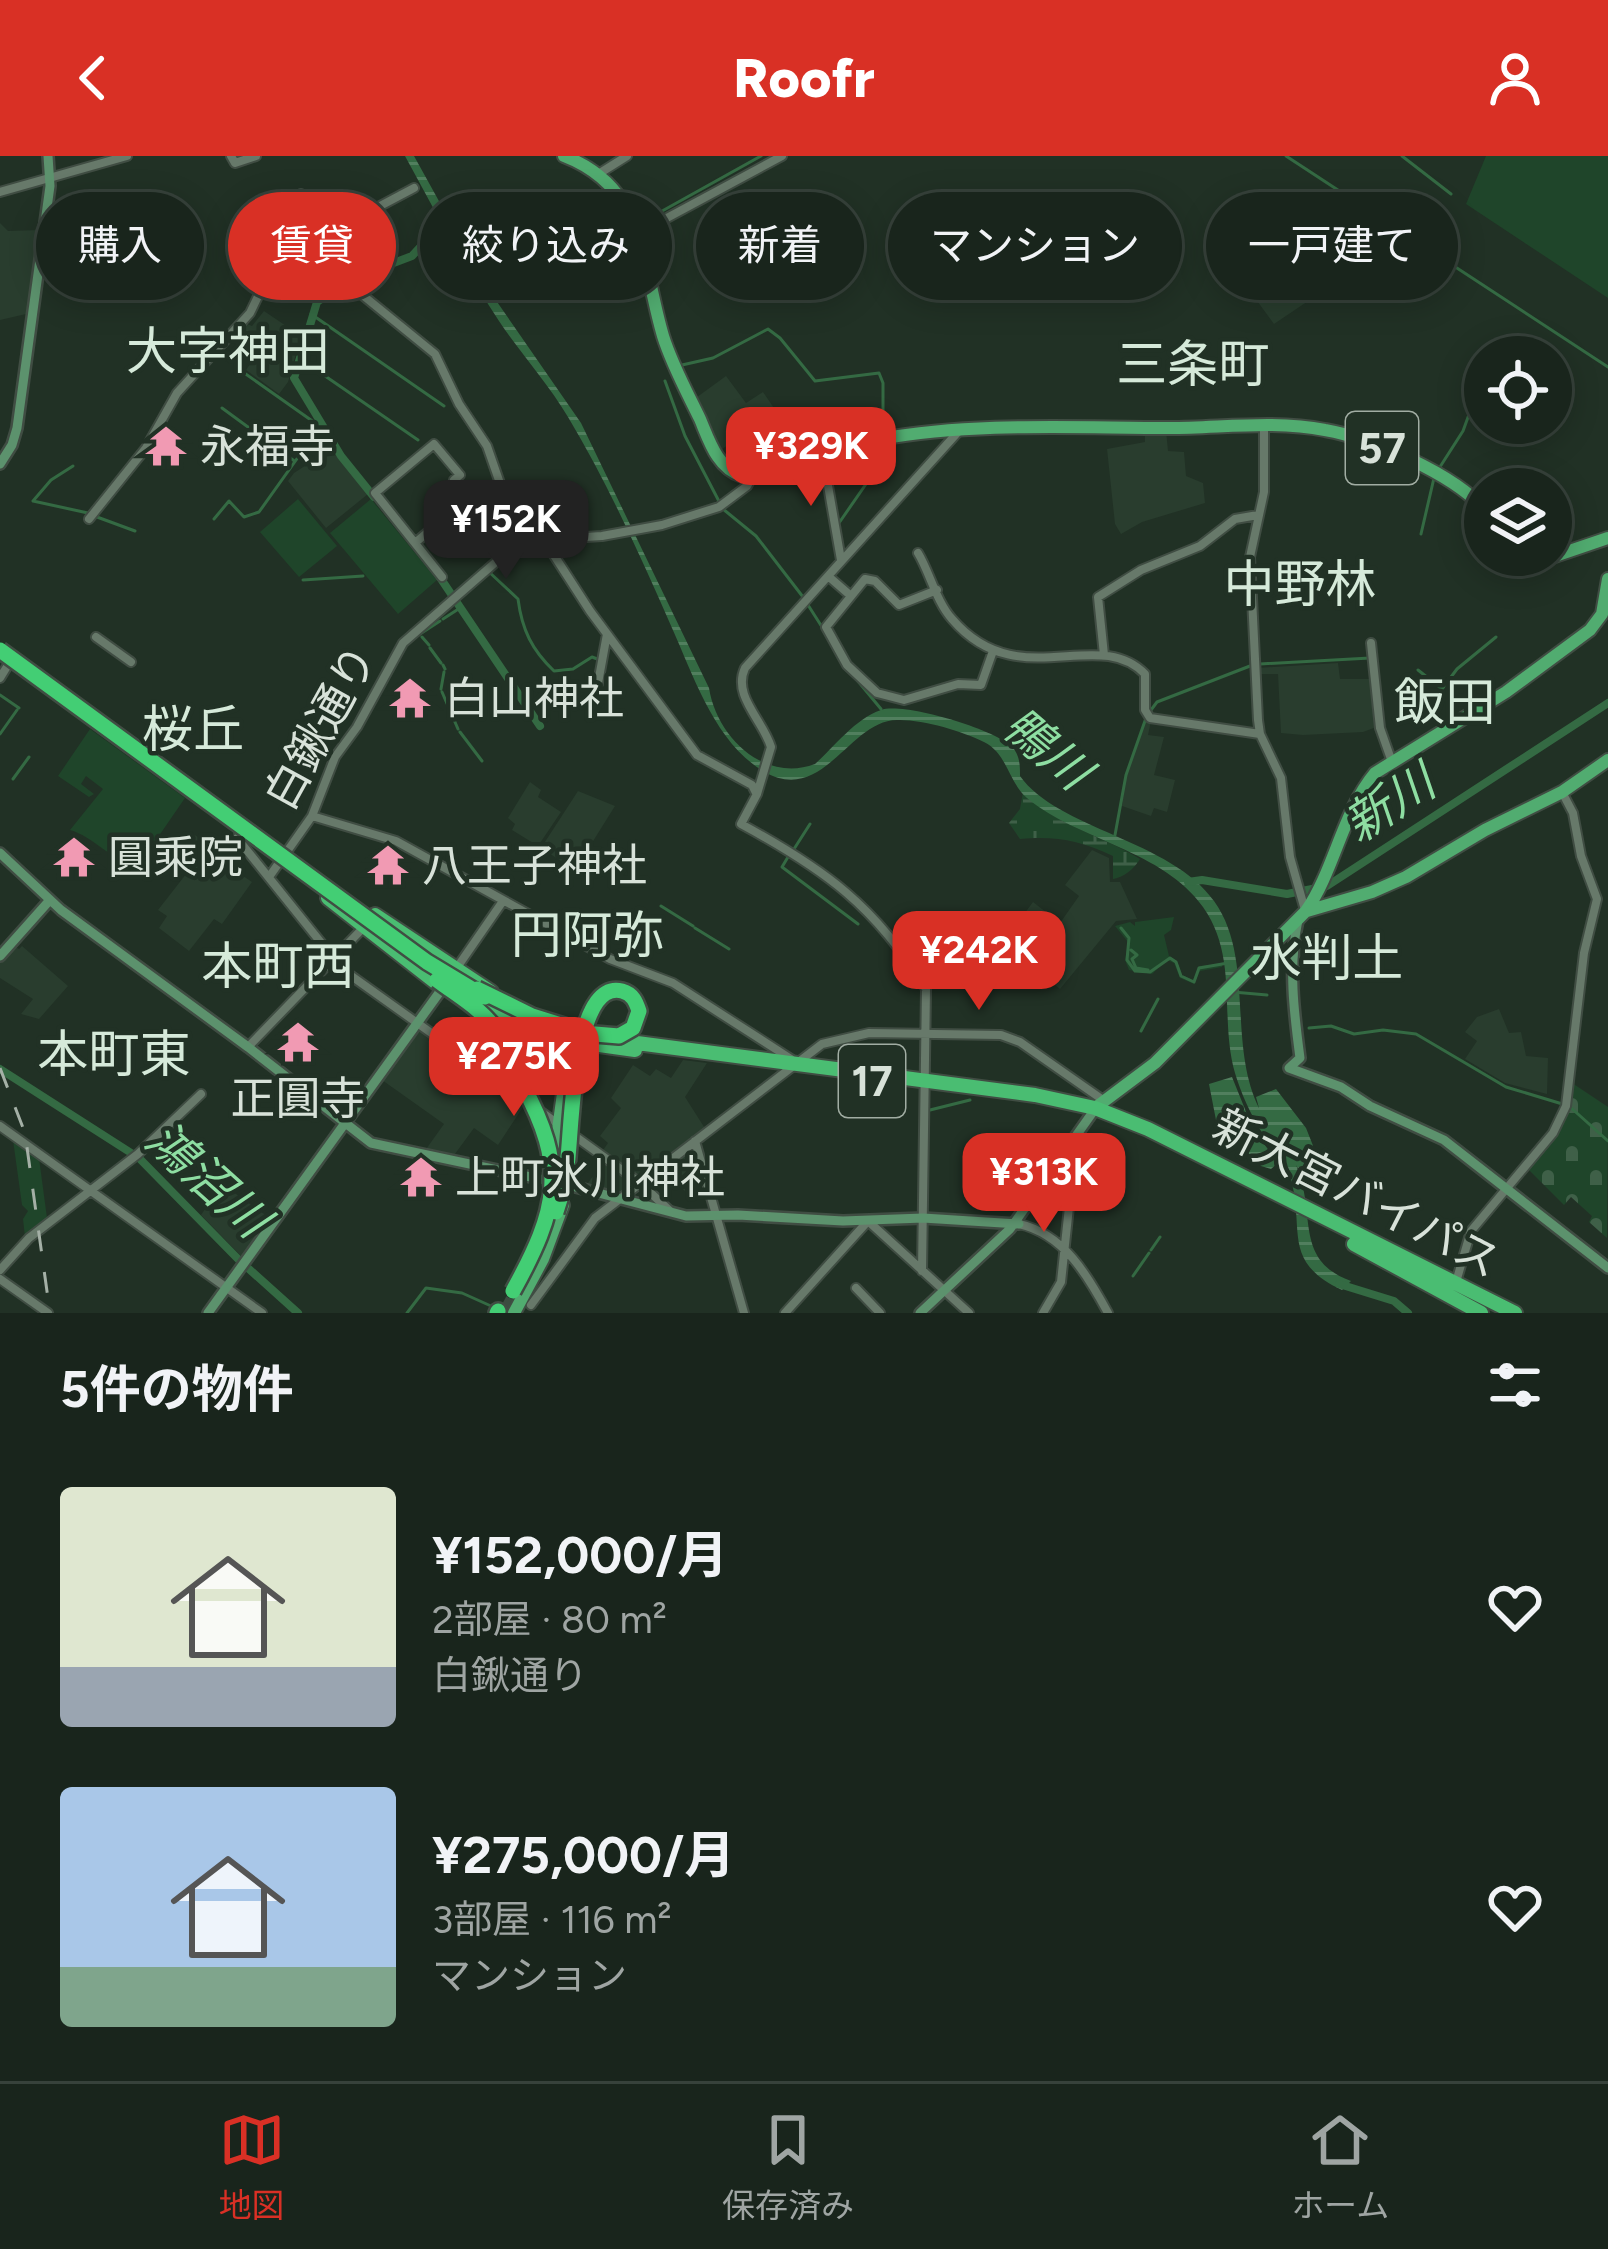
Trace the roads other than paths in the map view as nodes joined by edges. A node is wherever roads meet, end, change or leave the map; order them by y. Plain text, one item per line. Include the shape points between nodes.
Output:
1 (48, 156) edge
2 (127, 156) edge
3 (231, 156) edge
4 (256, 156) edge
5 (564, 156) edge
6 (627, 156) edge
7 (782, 156) edge
8 (759, 160) edge
9 (600, 173) junction
10 (50, 179) junction
11 (414, 188) dead end
12 (0, 192) edge
13 (617, 192) edge
14 (396, 198) edge
15 (672, 209) edge
16 (256, 300) edge
17 (368, 300) edge
18 (654, 300) edge
19 (1264, 427) junction
20 (960, 430) junction
21 (823, 456) junction
22 (2, 461) edge
23 (752, 477) junction
24 (1464, 491) edge
25 (1258, 515) junction
26 (89, 519) dead end
27 (543, 537) junction
28 (1608, 538) edge
29 (415, 543) junction
30 (1572, 550) edge
31 (918, 553) dead end
32 (840, 563) junction
33 (828, 576) junction
34 (442, 577) dead end
35 (1608, 579) edge
36 (937, 590) junction
37 (851, 596) junction
38 (607, 634) junction
39 (96, 637) dead end
40 (1371, 643) dead end
41 (993, 651) junction
42 (1104, 655) junction
43 (1, 659) edge
44 (131, 662) dead end
45 (596, 694) dead end
46 (1260, 734) junction
47 (1608, 760) edge
48 (1392, 762) junction
49 (1562, 792) junction
50 (757, 794) junction
51 (312, 816) junction
52 (237, 838) dead end
53 (0, 854) edge
54 (286, 861) junction
55 (269, 878) junction
56 (347, 899) junction
57 (50, 901) junction
58 (503, 901) junction
59 (1301, 904) junction
60 (368, 924) junction
61 (0, 956) edge
62 (332, 957) junction
63 (449, 979) junction
64 (520, 1006) junction
65 (418, 1024) junction
66 (544, 1030) junction
67 (926, 1034) junction
68 (574, 1039) junction
69 (637, 1043) junction
70 (248, 1046) junction
71 (793, 1067) junction
72 (925, 1084) junction
73 (201, 1094) dead end
74 (1095, 1110) junction
75 (346, 1124) junction
76 (0, 1126) edge
77 (566, 1130) junction
78 (695, 1141) junction
79 (1068, 1152) junction
80 (549, 1181) junction
81 (640, 1184) junction
82 (568, 1185) junction
83 (1507, 1186) junction
84 (90, 1190) junction
85 (620, 1198) junction
86 (671, 1212) junction
87 (545, 1215) junction
88 (716, 1215) junction
89 (1311, 1216) junction
90 (923, 1218) junction
91 (868, 1221) junction
92 (1017, 1224) junction
93 (1062, 1246) junction
94 (532, 1258) junction
95 (1608, 1268) edge
96 (0, 1270) edge
97 (922, 1271) junction
98 (0, 1279) edge
99 (226, 1288) junction
100 (856, 1288) dead end
101 (945, 1293) junction
102 (1454, 1294) junction
103 (518, 1295) junction
104 (502, 1312) edge
105 (48, 1313) edge
106 (208, 1313) edge
107 (262, 1313) edge
108 (744, 1313) edge
109 (785, 1313) edge
110 (880, 1313) edge
111 (923, 1313) edge
112 (969, 1313) edge
113 (1043, 1313) edge
114 (1108, 1313) edge
115 (1484, 1313) edge
116 (1515, 1313) edge

1 - 10 main road
2 - 10 street
3 - 4 street via 235,163
5 - 9 main road
6 - 9 street
7 - 8 street
8 - 15 street
9 - 13 main road
10 - 12 street
10 - 22 main road via 16,433
11 - 14 street
16 - 26 street
17 - 27 street via 435,354 502,489
18 - 23 main road via 666,346 713,448 729,469
19 - 20 main road, 57
19 - 24 main road, 57 via 1357,438
19 - 25 street
20 - 21 main road, 57 via 875,440
20 - 32 street
21 - 23 main road, 57
21 - 32 street
23 - 27 street, 白鍬通り via 723,505 642,529
25 - 42 street via 1235,519 1200,546 1098,597
25 - 46 street via 1250,567
27 - 38 street
27 - 51 street, 白鍬通り via 520,541 412,633 331,764
28 - 30 main road
29 - 29 street via 469,498 434,444 375,493
29 - 34 street
31 - 36 street
32 - 33 street
33 - 37 street
33 - 50 street via 741,674 769,738
35 - 48 main road via 1590,630
36 - 37 street via 899,605 867,578
36 - 41 street via 951,619
37 - 41 street via 826,629 847,665 877,693 904,700 979,686
38 - 45 street
38 - 50 street via 697,755
39 - 44 street
40 - 48 street
41 - 42 street via 1040,661
42 - 46 street via 1142,669 1150,718
43 - 54 highway, bridge
46 - 59 street via 1280,775
47 - 49 main road
48 - 59 main road via 1363,789 1320,889
49 - 59 main road via 1392,884
49 - 83 street via 1598,904 1566,1106
50 - 67 street via 741,824 819,867 904,953 926,989
51 - 54 street, 白鍬通り
51 - 58 street via 396,841
52 - 55 street
53 - 57 main road
54 - 55 street, 白鍬通り
54 - 56 highway
54 - 60 highway, 新大宮バイパス / 17
54 - 66 highway, bridge via 416,957
54 - 87 highway, bridge via 493,1025 549,1137 553,1178
54 - 94 highway, bridge via 517,1010 577,1030 595,1034 617,1036 636,1025 635,1001 610,991 589,1015 587,1022 581,1042 575,1073 566,1175
55 - 62 street
56 - 60 highway
56 - 63 highway via 420,946
57 - 61 main road
57 - 70 main road
58 - 63 street
58 - 71 street via 673,983
59 - 74 main road via 1155,1063
59 - 83 main road via 1291,1009 1300,1058 1289,1068 1415,1123
60 - 62 street
60 - 63 highway, 新大宮バイパス / 17 via 394,949
62 - 65 street
62 - 70 street
63 - 64 highway, 新大宮バイパス / 17
63 - 65 main road
63 - 66 highway, 新大宮バイパス / 17 via 497,1016
64 - 66 highway, 17
64 - 69 highway, 新大宮バイパス / 17
65 - 75 main road
65 - 77 street
66 - 68 highway, 新大宮バイパス / 17
67 - 71 street via 822,1044
67 - 72 street
67 - 74 street via 1011,1037
68 - 69 highway, 17
68 - 71 highway, 新大宮バイパス / 17
68 - 77 main road
69 - 71 highway, 新大宮バイパス / 17
70 - 75 main road
71 - 72 highway, 新大宮バイパス / 17
71 - 78 street
72 - 74 highway, 新大宮バイパス / 17
72 - 90 street
73 - 84 street
74 - 79 main road
74 - 89 highway, 新大宮バイパス / 17 via 1148,1129
74 - 92 main road
75 - 80 main road via 369,1143
75 - 99 main road
76 - 84 street
77 - 80 main road
77 - 81 street
77 - 82 main road
78 - 81 street
78 - 88 street
79 - 92 main road
79 - 93 street via 1074,1160
80 - 82 main road
80 - 104 main road
81 - 85 street
81 - 86 street
82 - 85 main road
82 - 104 main road via 548,1248
83 - 95 main road
83 - 102 street via 1465,1241
84 - 96 street
84 - 99 street
85 - 86 main road
85 - 103 street
86 - 88 main road
87 - 94 highway, bridge
87 - 103 highway, bridge
88 - 91 main road
88 - 108 street
89 - 102 highway, 新大宮バイパス / 17
89 - 102 highway, 新大宮バイパス / 17 via 1416,1263
90 - 91 main road
90 - 92 main road
90 - 97 street
91 - 97 street
91 - 109 street
92 - 93 street
92 - 101 main road
93 - 113 street via 1058,1291
93 - 114 street
94 - 103 highway, bridge
97 - 101 street
98 - 105 street
99 - 106 main road
99 - 107 street
100 - 110 street
101 - 111 main road
101 - 112 street
102 - 115 highway, 新大宮バイパス / 17
102 - 116 highway, 新大宮バイパス / 17

